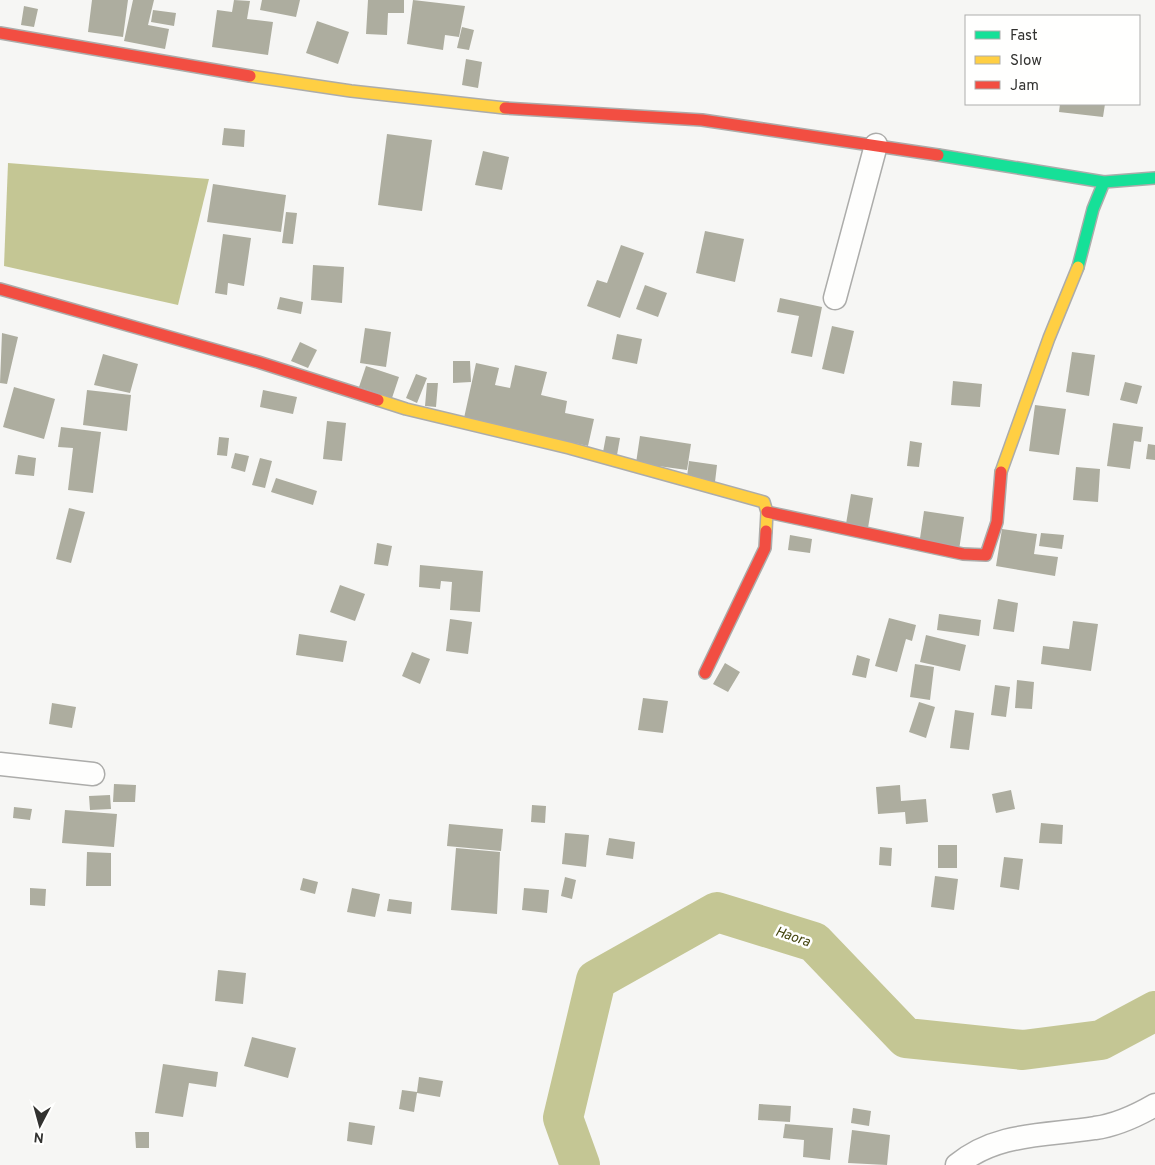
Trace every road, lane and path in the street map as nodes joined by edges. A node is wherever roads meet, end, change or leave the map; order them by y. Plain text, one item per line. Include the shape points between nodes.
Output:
1 (0, 33) edge
2 (876, 145) junction
3 (1155, 178) edge
4 (1104, 182) junction
5 (0, 289) edge
6 (835, 298) dead end
7 (767, 512) junction
8 (705, 673) dead end
9 (0, 764) edge
10 (93, 774) dead end
11 (1155, 1105) edge
12 (957, 1165) edge

1 - 2 street via 177,65 351,91 531,111 702,120
2 - 4 street
2 - 6 street
3 - 4 street
4 - 7 street via 1093,209 1077,272 1049,338 1001,471 997,522 986,555 963,554
5 - 7 street via 258,362 406,408 569,448 764,502
7 - 8 street via 764,548
9 - 10 street
11 - 12 street via 1132,1118 1096,1128 1037,1133 998,1142 966,1157

